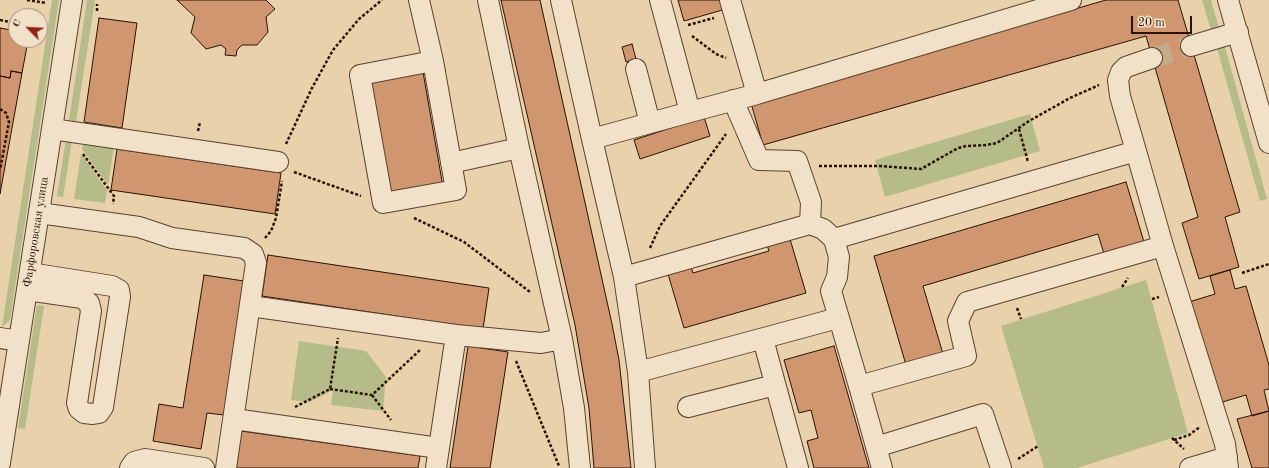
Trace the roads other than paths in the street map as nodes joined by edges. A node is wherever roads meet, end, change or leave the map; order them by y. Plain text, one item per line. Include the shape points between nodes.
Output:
1 (72, 0) edge
2 (419, 0) edge
3 (488, 0) edge
4 (561, 0) edge
5 (660, 0) edge
6 (1071, 0) edge
7 (1228, 0) edge
8 (732, 6) edge
9 (1238, 32) junction
10 (1191, 46) tunnel mouth
11 (1152, 58) tunnel mouth
12 (433, 61) junction
13 (636, 69) dead end
14 (755, 85) junction
15 (733, 100) junction
16 (690, 112) junction
17 (650, 123) junction
18 (52, 129) junction
19 (592, 139) junction
20 (1269, 143) edge
21 (519, 148) junction
22 (1136, 151) junction
23 (451, 163) junction
24 (281, 165) road end
25 (39, 213) junction
26 (810, 224) junction
27 (834, 238) junction
28 (1163, 246) junction
29 (624, 277) junction
30 (28, 281) junction
31 (250, 306) junction
32 (838, 318) junction
33 (456, 335) junction
34 (763, 338) junction
35 (9, 339) edge
36 (562, 339) junction
37 (638, 372) junction
38 (775, 385) junction
39 (859, 386) junction
40 (688, 407) dead end
41 (234, 420) junction
42 (876, 447) junction
43 (439, 448) junction
44 (1227, 462) edge
45 (0, 463) edge
46 (1010, 464) edge
47 (130, 468) edge
48 (204, 468) edge
49 (226, 468) edge
50 (436, 468) edge
51 (580, 468) edge
52 (645, 468) edge
53 (798, 468) edge
54 (882, 468) edge
55 (1190, 468) edge

1 - 18 street, Фарфоровская улица
2 - 12 street
3 - 21 street
4 - 19 street
5 - 16 street via 674,29
6 - 14 street
7 - 9 street
8 - 14 street
9 - 10 street
9 - 20 street
11 - 22 street via 1126,67 1118,80
12 - 23 street
12 - 23 street via 360,74 383,203 456,190
13 - 17 street
14 - 15 street
15 - 16 street
15 - 26 street via 759,160 797,161 811,202
16 - 17 street
17 - 19 street
18 - 24 street
18 - 25 street, Фарфоровская улица
19 - 29 street
21 - 23 street
21 - 36 street
22 - 27 street
22 - 28 street
25 - 30 street, Фарфоровская улица
25 - 31 street via 139,227 172,238 244,248 253,254 256,263
26 - 27 street via 823,229
26 - 29 street
27 - 32 street via 839,257 837,277 831,291
28 - 39 street via 967,302 958,320 966,356
28 - 44 street via 1225,444
29 - 37 street
30 - 30 street via 82,298 89,303 91,311 77,403 79,409 84,412 99,413 103,407 119,290 112,286
30 - 35 street, Фарфоровская улица
31 - 33 street
31 - 41 street
32 - 34 street
32 - 39 street
33 - 36 street via 541,342
33 - 43 street
34 - 37 street
34 - 38 street
35 - 45 street, Фарфоровская улица
36 - 51 street via 574,408
37 - 52 street
38 - 40 street
38 - 53 street
39 - 42 street
41 - 43 street
41 - 49 street
42 - 46 street via 983,414
42 - 54 street
43 - 50 street
44 - 55 street
47 - 48 street via 134,462 145,459

